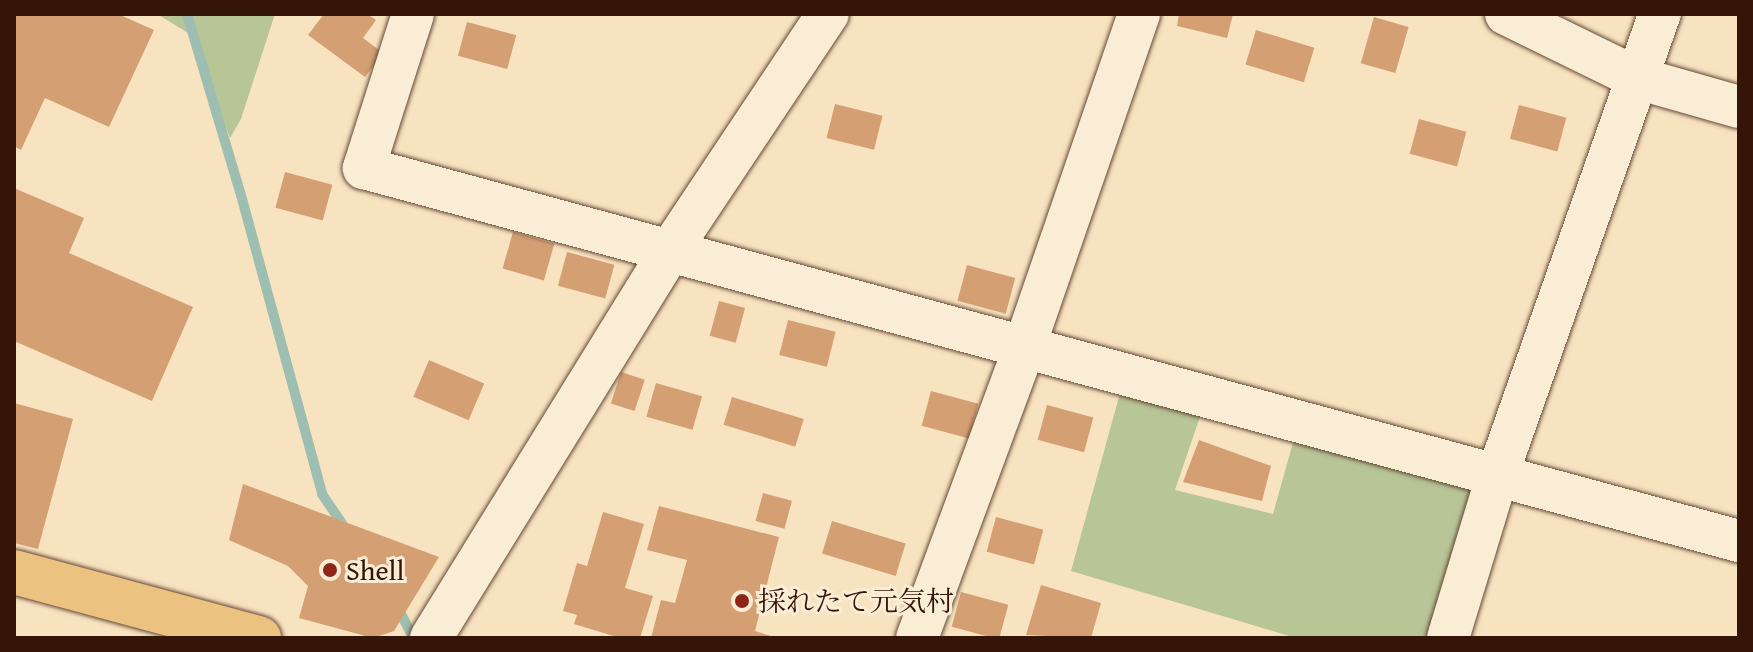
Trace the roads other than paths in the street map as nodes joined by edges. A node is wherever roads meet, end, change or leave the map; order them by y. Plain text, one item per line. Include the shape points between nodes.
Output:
1 (413, 14) edge
2 (828, 14) edge
3 (1139, 14) edge
4 (1506, 14) edge
5 (1660, 14) edge
6 (1637, 78) junction
7 (1739, 107) edge
8 (669, 252) junction
9 (1024, 348) junction
10 (1498, 473) junction
11 (1739, 541) edge
12 (14, 572) edge
13 (259, 638) edge
14 (431, 638) edge
15 (917, 638) edge
16 (1448, 638) edge

1 - 8 street via 364,168
2 - 8 street
3 - 9 street
4 - 6 street
5 - 6 street
6 - 7 street
6 - 10 street
8 - 9 street
8 - 14 street
9 - 10 street
9 - 15 street
10 - 11 street
10 - 16 street
12 - 13 main road

